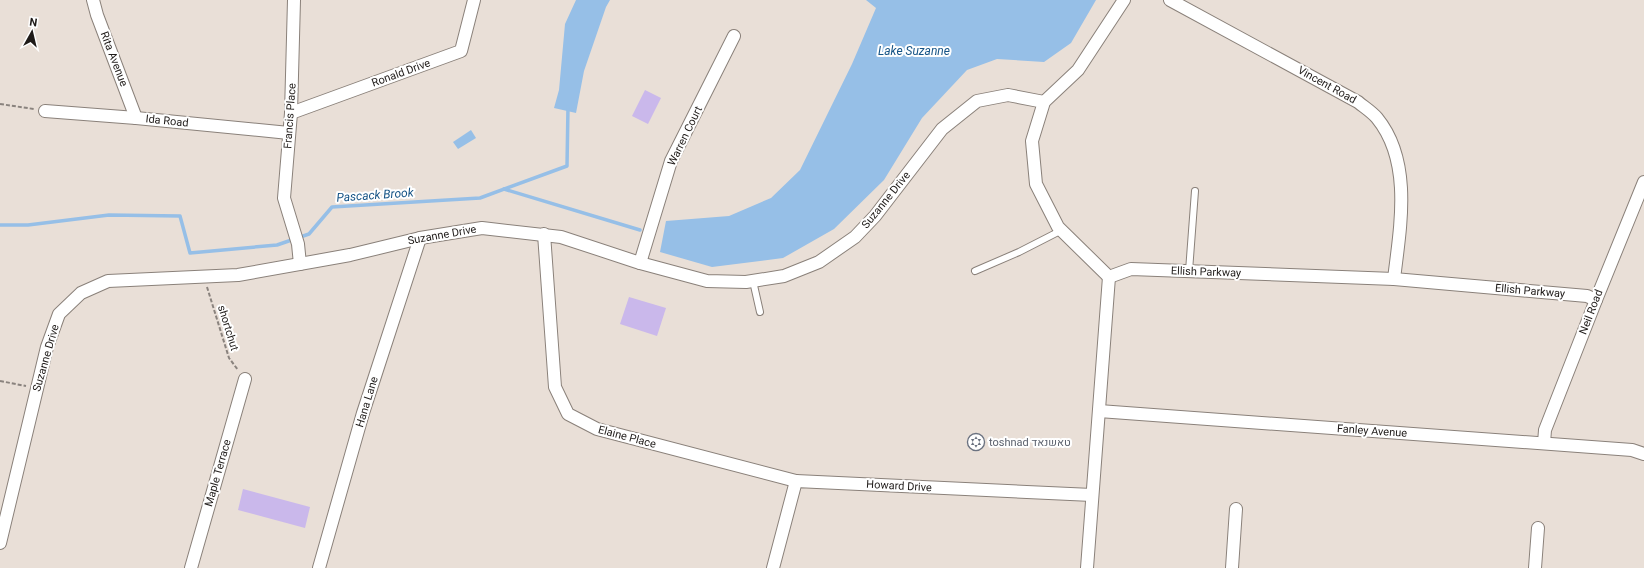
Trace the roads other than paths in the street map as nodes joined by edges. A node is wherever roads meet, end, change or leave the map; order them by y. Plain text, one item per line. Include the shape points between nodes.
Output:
1 (93, 0) edge
2 (294, 0) edge
3 (474, 0) edge
4 (1124, 0) edge
5 (1170, 0) edge
6 (734, 36) dead end
7 (1044, 102) junction
8 (45, 111) road end
9 (291, 114) junction
10 (136, 118) junction
11 (289, 133) junction
12 (1644, 182) edge
13 (1195, 191) dead end
14 (1062, 230) junction
15 (544, 234) junction
16 (420, 238) junction
17 (640, 263) junction
18 (300, 264) junction
19 (976, 271) dead end
20 (1189, 271) junction
21 (1109, 277) junction
22 (1394, 279) junction
23 (753, 281) junction
24 (1596, 300) junction
25 (760, 312) dead end
26 (245, 379) road end
27 (1099, 412) junction
28 (1544, 443) junction
29 (1644, 454) edge
30 (796, 481) junction
31 (1092, 494) junction
32 (1236, 509) dead end
33 (1538, 528) dead end
34 (0, 543) edge
35 (191, 568) edge
36 (319, 568) edge
37 (773, 568) edge
38 (1087, 568) edge
39 (1232, 568) edge
40 (1535, 568) edge

1 - 10 street, Rita Avenue
2 - 9 street, Francis Place
3 - 9 street, Ronald Drive via 461,52
4 - 7 street via 1078,70
5 - 22 street, Vincent Road via 1358,102 1377,118 1396,156 1400,183 1401,215
6 - 17 street, Warren Court via 671,161
7 - 14 street via 1032,141 1036,184 1058,227
7 - 23 street, Suzanne Drive via 1008,95 977,101 942,129 875,216 855,236 819,262 784,276
8 - 10 street, Ida Road
9 - 11 street, Francis Place
10 - 11 street, Ida Road
11 - 18 street, Francis Place via 284,198 298,244
12 - 24 street, Neil Road
13 - 20 lane
14 - 19 lane
14 - 21 street
15 - 16 street, Suzanne Drive via 482,228
15 - 17 street, Suzanne Drive via 561,237
15 - 30 street, Elaine Place via 555,387 568,414 597,429
16 - 18 street, Suzanne Drive
16 - 36 street, Hana Lane via 363,413
17 - 23 street, Suzanne Drive via 708,281
18 - 34 street, Suzanne Drive via 238,275 108,281 81,293 59,314 47,347
20 - 21 street, Ellish Parkway via 1130,269
20 - 22 street, Ellish Parkway
21 - 27 street
22 - 24 street, Ellish Parkway via 1587,296
23 - 25 lane
24 - 28 street, Neil Road via 1545,430
26 - 35 street, Maple Terrace
27 - 28 street, Fanley Avenue
27 - 31 street
28 - 29 street, Fanley Avenue via 1632,450
30 - 31 street, Howard Drive
30 - 37 street
31 - 38 street
32 - 39 street
33 - 40 street

